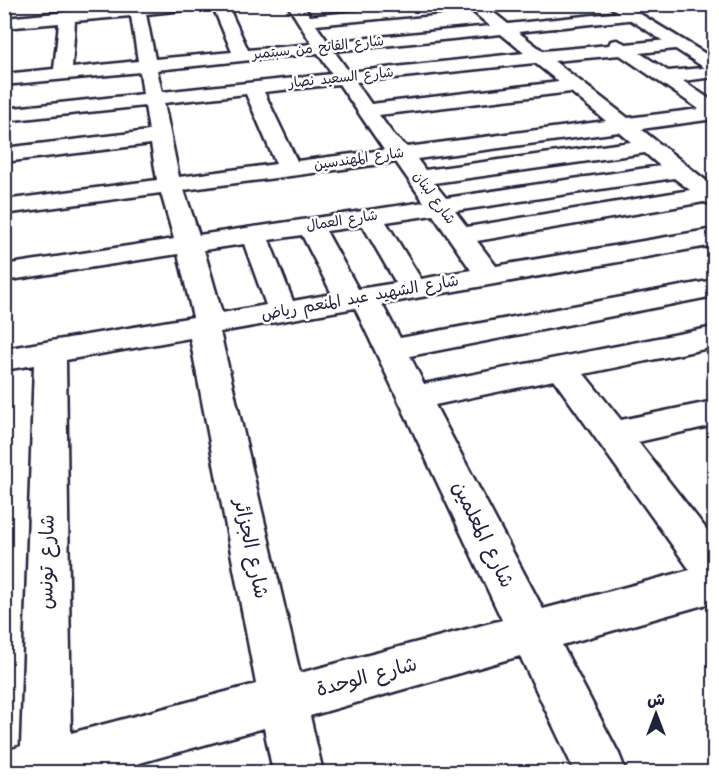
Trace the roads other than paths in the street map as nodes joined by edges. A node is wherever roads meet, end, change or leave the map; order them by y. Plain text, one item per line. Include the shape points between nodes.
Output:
1 (9, 4) edge
2 (207, 4) edge
3 (219, 4) edge
4 (474, 5) edge
5 (112, 6) edge
6 (145, 8) edge
7 (626, 8) edge
8 (571, 12) edge
9 (299, 13) edge
10 (77, 15) junction
11 (5, 21) edge
12 (504, 29) junction
13 (653, 29) junction
14 (602, 34) junction
15 (694, 46) junction
16 (323, 47) junction
17 (622, 49) junction
18 (242, 56) junction
19 (539, 57) junction
20 (641, 62) junction
21 (147, 65) junction
22 (714, 66) edge
23 (714, 72) edge
24 (63, 74) junction
25 (343, 77) junction
26 (665, 77) junction
27 (4, 80) edge
28 (576, 87) junction
29 (253, 88) junction
30 (714, 92) edge
31 (692, 94) junction
32 (153, 98) junction
33 (366, 111) junction
34 (714, 111) edge
35 (4, 115) edge
36 (624, 125) junction
37 (160, 136) junction
38 (649, 146) junction
39 (401, 153) junction
40 (4, 155) edge
41 (289, 168) junction
42 (679, 170) junction
43 (419, 178) junction
44 (171, 184) junction
45 (712, 196) edge
46 (440, 206) junction
47 (4, 207) edge
48 (370, 217) junction
49 (310, 226) junction
50 (254, 235) junction
51 (460, 236) junction
52 (714, 237) edge
53 (189, 245) junction
54 (4, 273) edge
55 (489, 276) junction
56 (714, 288) edge
57 (413, 289) junction
58 (357, 299) junction
59 (283, 312) junction
60 (206, 325) junction
61 (714, 337) edge
62 (390, 350) junction
63 (50, 352) junction
64 (4, 360) edge
65 (562, 368) junction
66 (414, 398) junction
67 (714, 413) edge
68 (612, 435) junction
69 (714, 570) edge
70 (714, 583) edge
71 (531, 633) junction
72 (282, 701) junction
73 (37, 770) edge
74 (298, 772) edge
75 (601, 772) edge

1 - 11 street
2 - 6 street
3 - 18 street
4 - 9 street
4 - 12 street
5 - 6 street
5 - 10 street
6 - 10 street
6 - 21 street, شارع الجزائر
7 - 8 street, شارع الفاتح من سبتمبر
7 - 13 street
7 - 15 street
8 - 12 street, شارع الفاتح من سبتمبر
8 - 14 street
9 - 16 street, شارع لبنان
10 - 11 street
10 - 24 street
12 - 16 street, شارع الفاتح من سبتمبر
12 - 19 street
13 - 14 street
13 - 15 street
14 - 17 street
15 - 17 street, شارع السعيد نصار
15 - 20 street
15 - 22 street
16 - 18 street, شارع الفاتح من سبتمبر
16 - 25 street, شارع لبنان
17 - 19 street, شارع السعيد نصار
17 - 20 street
18 - 21 street, شارع الفاتح من سبتمبر
19 - 25 street, شارع السعيد نصار
19 - 28 street
20 - 26 street
21 - 24 street, شارع الفاتح من سبتمبر
21 - 32 street, شارع الجزائر
23 - 26 street
24 - 27 street, شارع الفاتح من سبتمبر
25 - 29 street, شارع السعيد نصار
25 - 33 street, شارع لبنان
26 - 31 street
28 - 33 street
28 - 36 street
29 - 32 street, شارع السعيد نصار
29 - 41 street
30 - 31 street
31 - 34 street
32 - 35 street, شارع السعيد نصار
32 - 37 street, شارع الجزائر
33 - 39 street, شارع لبنان via 391,147
34 - 36 street, شارع المهندسين
36 - 38 street
36 - 39 street, شارع المهندسين
37 - 40 street
37 - 44 street, شارع الجزائر
38 - 42 street
38 - 43 street
39 - 41 street, شارع المهندسين
39 - 43 street, شارع لبنان
41 - 44 street, شارع المهندسين
42 - 45 street
42 - 46 street, شارع العمال
43 - 46 street, شارع لبنان
44 - 47 street, شارع المهندسين
44 - 53 street, شارع الجزائر
45 - 51 street
46 - 48 street, شارع العمال
46 - 51 street, شارع لبنان
48 - 49 street, شارع العمال
48 - 57 street
49 - 50 street, شارع العمال
49 - 58 street, شارع المعلمين
50 - 53 street, شارع العمال
50 - 59 street
51 - 55 street, شارع لبنان
52 - 55 street, شارع الشهيد عبد المنعم رياض
53 - 54 street, شارع العمال
53 - 60 street, شارع الجزائر
55 - 57 street, شارع الشهيد عبد المنعم رياض
56 - 62 street
57 - 58 street, شارع الشهيد عبد المنعم رياض
58 - 59 street, شارع الشهيد عبد المنعم رياض
58 - 62 street, شارع المعلمين
59 - 60 street, شارع الشهيد عبد المنعم رياض
60 - 63 street, شارع الشهيد عبد المنعم رياض
60 - 72 street, شارع الجزائر
61 - 65 street
62 - 66 street, شارع المعلمين
63 - 64 street, شارع الشهيد عبد المنعم رياض
63 - 73 street, شارع تونس
65 - 66 street
65 - 68 street
66 - 71 street, شارع المعلمين
67 - 68 street
68 - 69 street
70 - 71 street, شارع الوحدة
71 - 72 street, شارع الوحدة
71 - 75 street, شارع المعلمين
72 - 73 street, شارع الوحدة
72 - 74 street, شارع الجزائر

